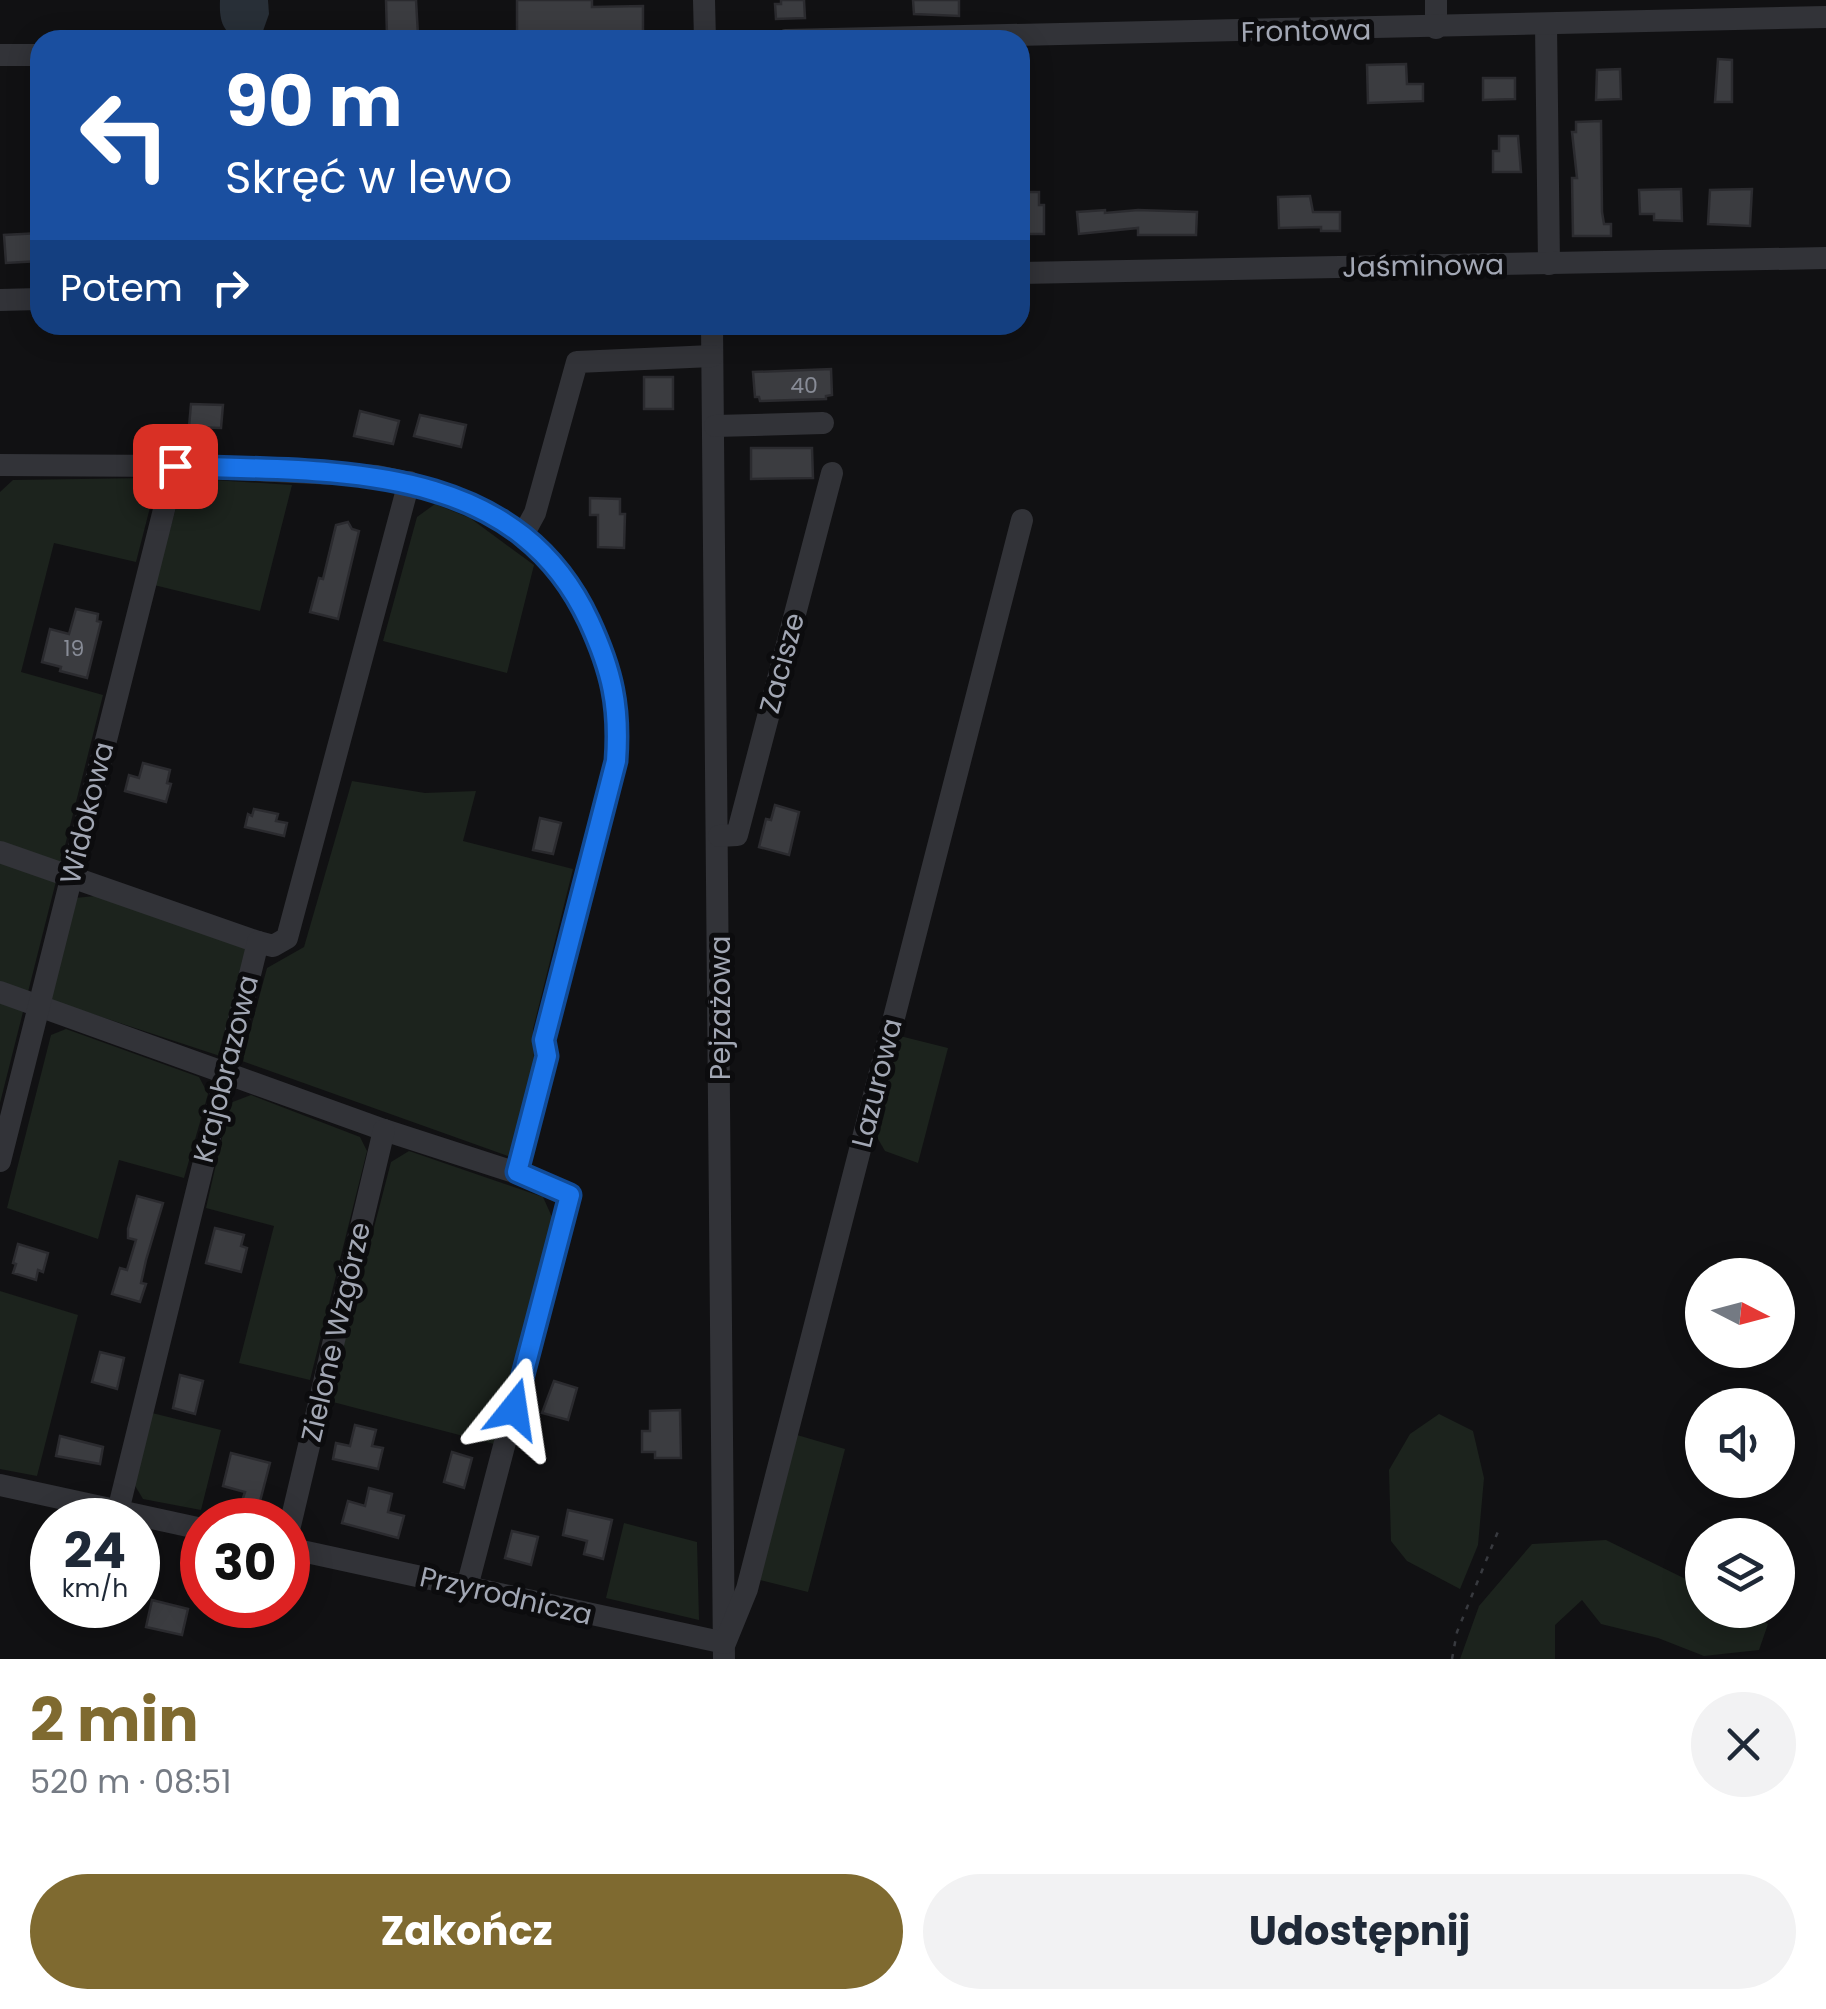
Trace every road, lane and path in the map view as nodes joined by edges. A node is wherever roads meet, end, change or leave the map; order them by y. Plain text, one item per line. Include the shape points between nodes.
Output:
1 (704, 0) edge
2 (1436, 0) edge
3 (1826, 18) edge
4 (1546, 26) junction
5 (1436, 28) junction
6 (705, 30) edge
7 (1030, 35) edge
8 (0, 55) edge
9 (30, 55) edge
10 (1826, 258) edge
11 (1549, 264) junction
12 (1030, 273) edge
13 (30, 299) edge
14 (0, 300) edge
15 (712, 335) edge
16 (712, 356) junction
17 (824, 423) dead end
18 (715, 426) junction
19 (0, 465) edge
20 (175, 466) junction
21 (832, 474) dead end
22 (410, 482) junction
23 (1022, 520) dead end
24 (523, 535) junction
25 (718, 836) junction
26 (0, 852) edge
27 (70, 878) junction
28 (258, 942) junction
29 (0, 992) edge
30 (39, 1006) junction
31 (225, 1071) junction
32 (384, 1130) junction
33 (0, 1160) edge
34 (517, 1172) junction
35 (0, 1485) edge
36 (59, 1498) edge
37 (121, 1498) edge
38 (297, 1498) edge
39 (1500, 1529) dead end
40 (310, 1553) edge
41 (467, 1587) junction
42 (724, 1651) edge
43 (1452, 1659) edge

1 - 6 street
2 - 5 street
3 - 4 street, Frontowa
4 - 5 street, Frontowa
4 - 11 street
5 - 7 street, Frontowa
8 - 9 street
10 - 11 street, Jaśminowa
11 - 12 street, Jaśminowa
13 - 14 street
15 - 16 street, Pejzażowa
16 - 18 street, Pejzażowa
16 - 24 street via 577,362
17 - 18 street
18 - 25 street, Pejzażowa
19 - 20 street
20 - 22 street via 360,473
20 - 27 street, Widokowa
21 - 25 street, Zacisze via 737,835
22 - 24 street via 472,504
22 - 28 street, Krajobrazowa via 287,938 273,946
23 - 42 street, Lazurowa via 752,1570
24 - 34 street via 576,594 610,671 618,726 616,761
25 - 42 street, Pejzażowa
26 - 27 street
27 - 28 street
27 - 30 street, Widokowa
28 - 31 street, Krajobrazowa
29 - 30 street
30 - 31 street
30 - 33 street, Widokowa
31 - 32 street
31 - 37 street, Krajobrazowa
32 - 34 street
32 - 38 street, Zielone Wzgórze
34 - 41 street via 570,1195
35 - 36 street
39 - 43 path
40 - 41 street, Przyrodnicza
41 - 42 street, Przyrodnicza

